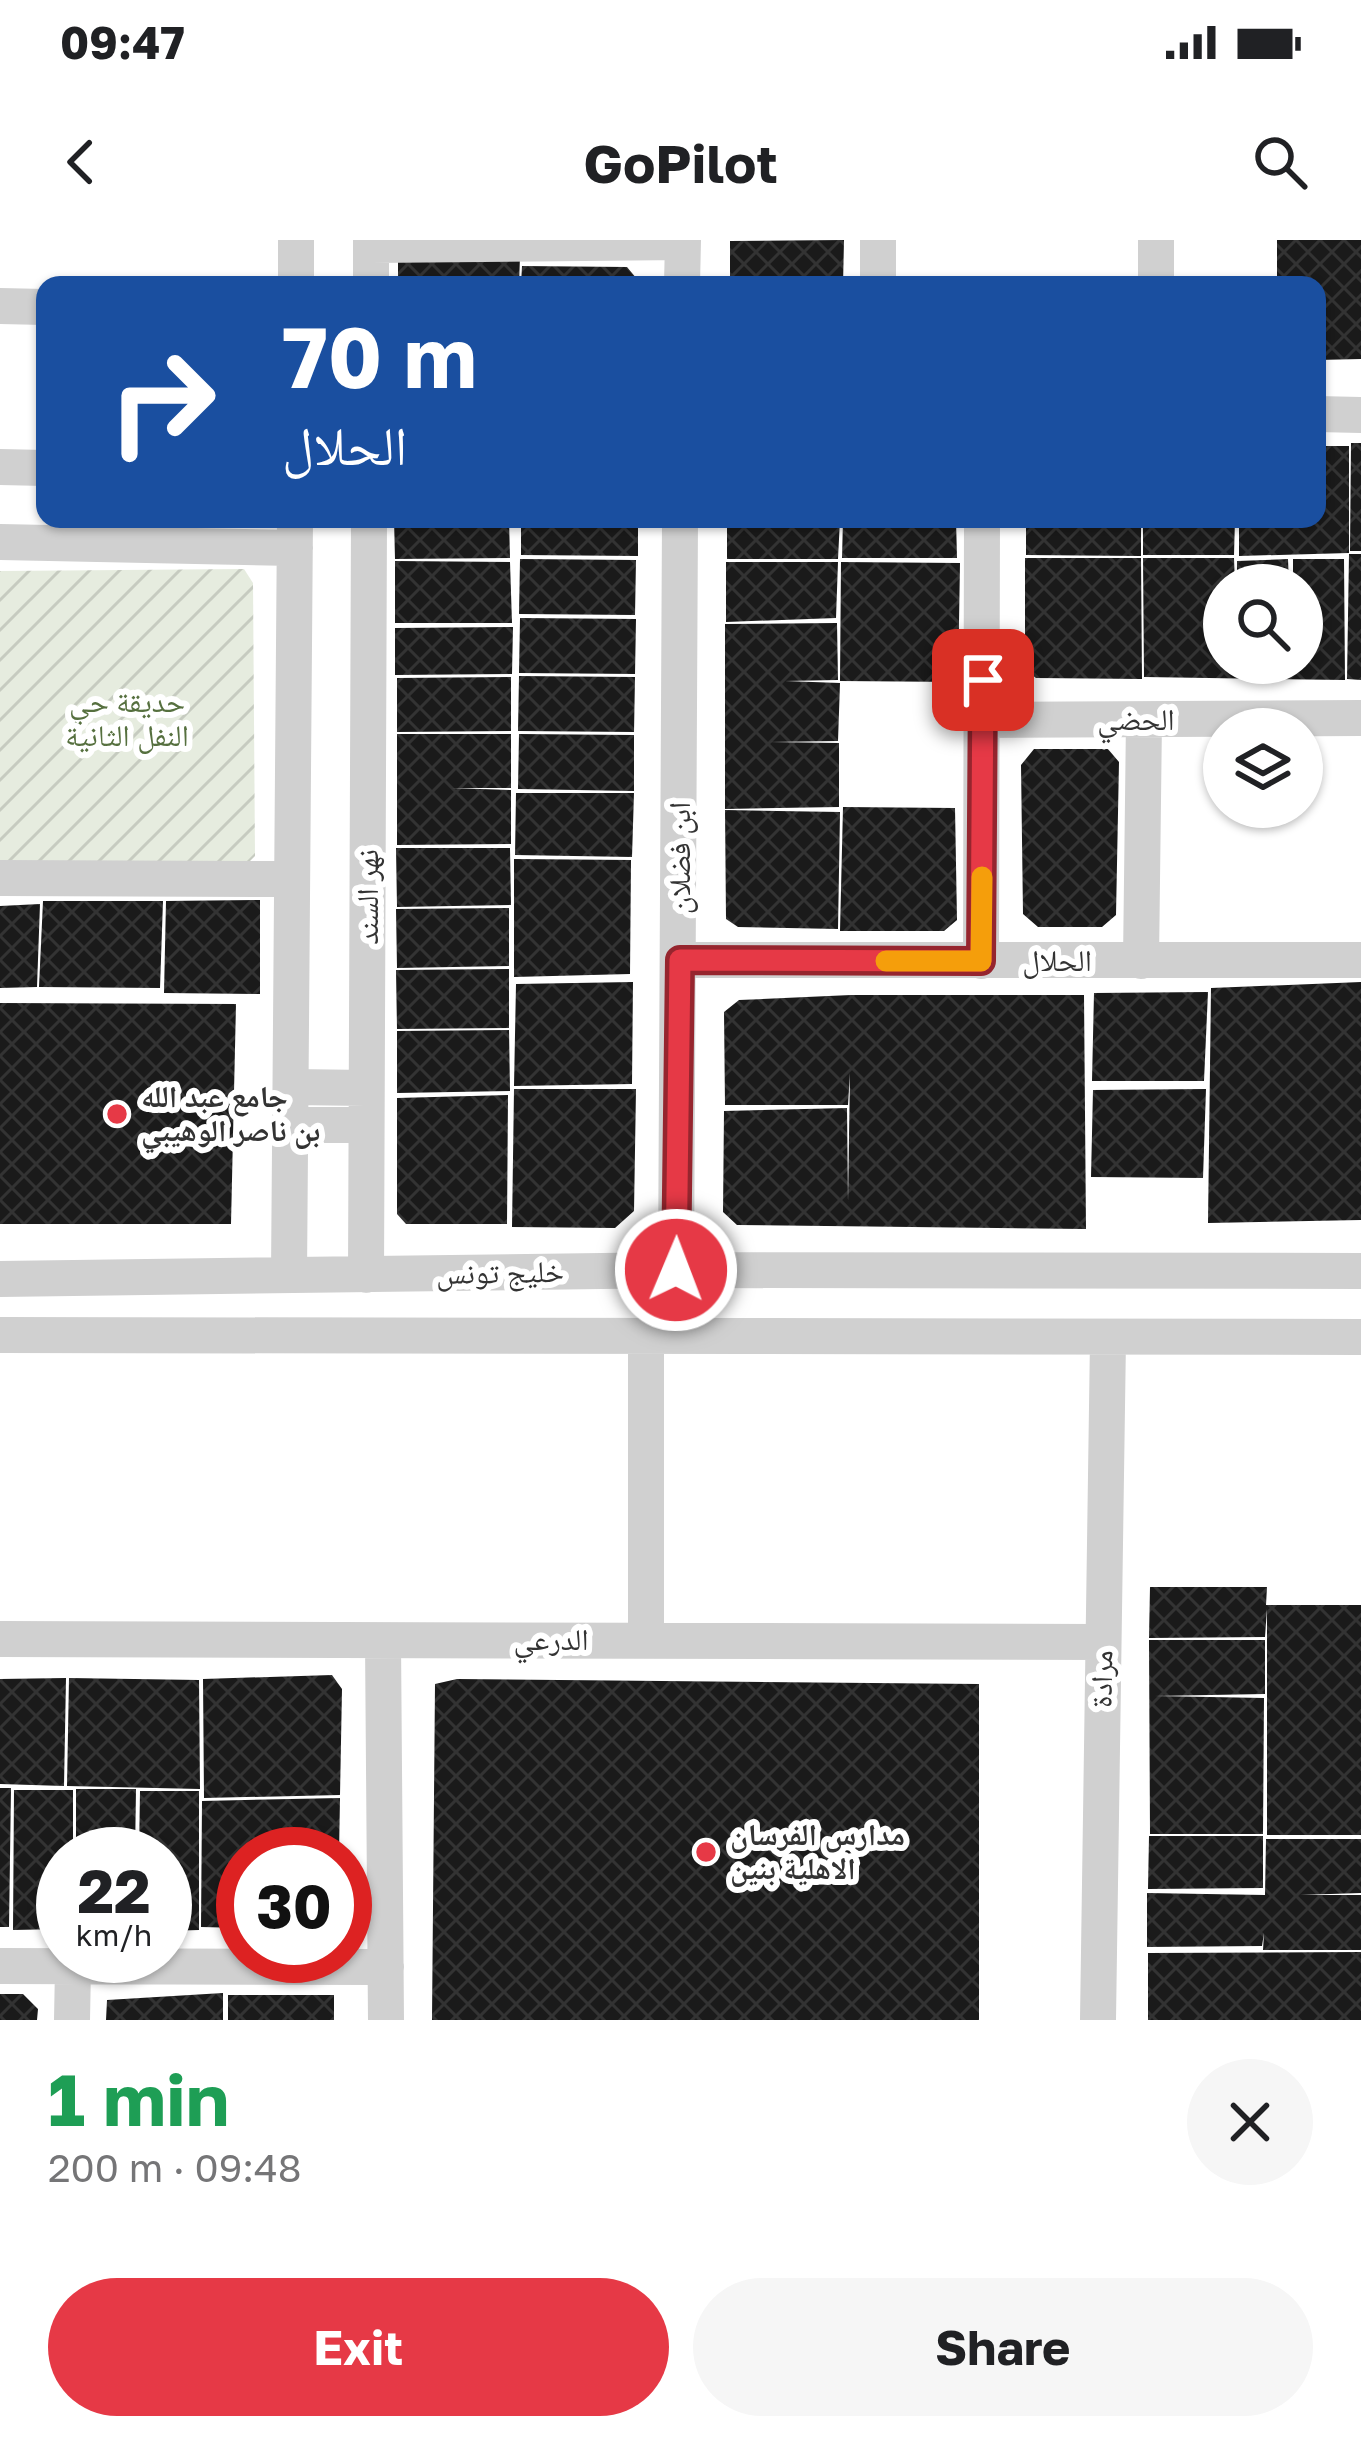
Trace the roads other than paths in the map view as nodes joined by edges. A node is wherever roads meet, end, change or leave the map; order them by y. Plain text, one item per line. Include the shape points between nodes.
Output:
1 (296, 240) edge
2 (878, 240) edge
3 (1156, 240) edge
4 (682, 241) edge
5 (371, 242) edge
6 (296, 276) edge
7 (370, 276) edge
8 (682, 276) edge
9 (878, 276) edge
10 (1156, 276) edge
11 (0, 306) edge
12 (36, 307) edge
13 (1326, 414) edge
14 (1361, 415) edge
15 (0, 467) edge
16 (36, 468) edge
17 (369, 528) edge
18 (680, 528) edge
19 (982, 528) edge
20 (132, 532) edge
21 (295, 534) edge
22 (0, 542) edge
23 (1361, 718) edge
24 (983, 720) junction
25 (1144, 720) junction
26 (0, 878) edge
27 (290, 879) junction
28 (680, 960) junction
29 (1361, 960) edge
30 (981, 961) junction
31 (1141, 961) junction
32 (293, 1087) junction
33 (366, 1088) junction
34 (293, 1124) junction
35 (365, 1125) junction
36 (676, 1270) junction
37 (1361, 1271) edge
38 (289, 1275) junction
39 (366, 1275) junction
40 (0, 1279) edge
41 (0, 1335) edge
42 (1361, 1336) edge
43 (646, 1337) junction
44 (1108, 1339) junction
45 (0, 1640) edge
46 (646, 1640) junction
47 (383, 1641) junction
48 (1102, 1642) junction
49 (0, 1966) edge
50 (36, 1966) edge
51 (192, 1967) edge
52 (386, 1967) junction
53 (73, 1983) edge
54 (72, 2020) edge
55 (386, 2020) edge
56 (1098, 2020) edge

1 - 6 street
2 - 9 street
3 - 10 street
4 - 5 street
4 - 8 street
5 - 7 street
11 - 12 street
13 - 14 street
15 - 16 street
17 - 33 street, نهر السند
18 - 28 street, ابن فضلان
19 - 24 street
20 - 21 street
20 - 22 street
21 - 27 street
23 - 25 street, الحضي
24 - 25 street, الحضي
24 - 30 street
25 - 31 street
26 - 27 street
27 - 32 street
28 - 30 street, الحلال
28 - 36 street, ابن فضلان
29 - 31 street, الحلال
30 - 31 street, الحلال
32 - 33 street
32 - 34 street
33 - 35 street, نهر السند
34 - 35 street
34 - 38 street
35 - 39 street, نهر السند
36 - 37 street, خليج تونس
36 - 39 street, خليج تونس
38 - 39 street, خليج تونس
38 - 40 street, خليج تونس
41 - 43 street, خليج تونس
42 - 44 street, خليج تونس
43 - 44 street, خليج تونس
43 - 46 street
44 - 48 street, مرادة
45 - 47 street, الدرعي
46 - 47 street, الدرعي
46 - 48 street, الدرعي
47 - 52 street
48 - 56 street, مرادة
49 - 50 street
51 - 52 street
52 - 55 street
53 - 54 street

